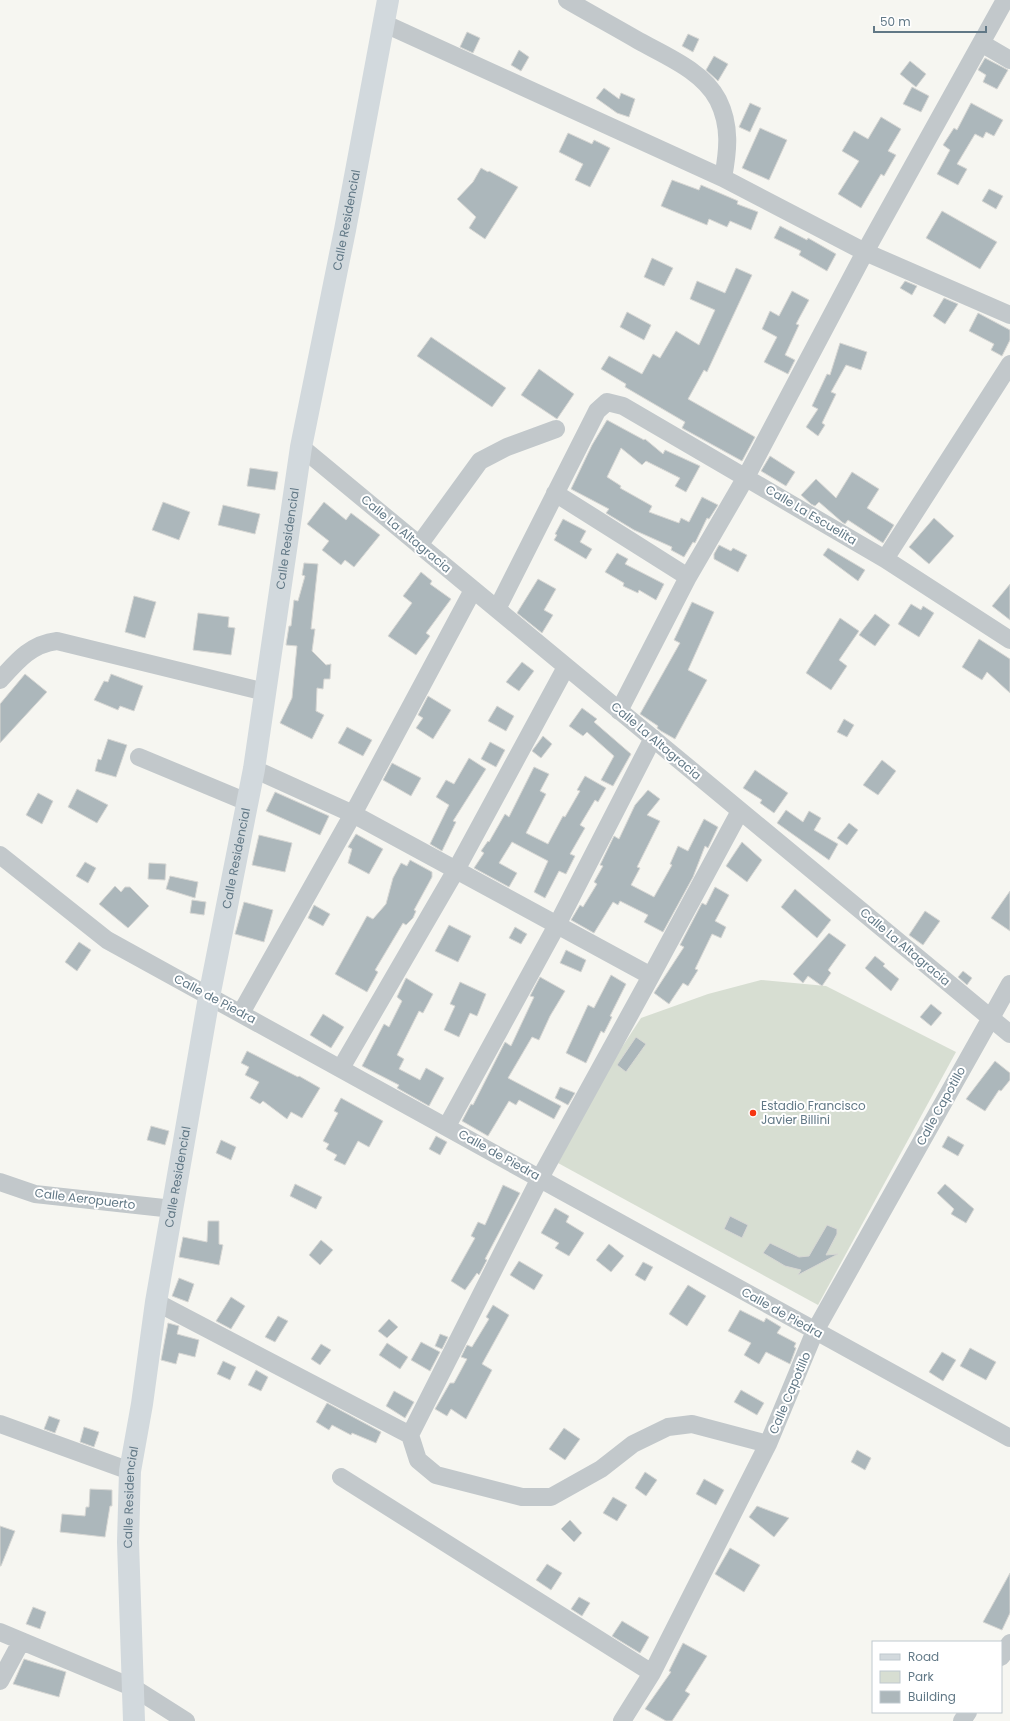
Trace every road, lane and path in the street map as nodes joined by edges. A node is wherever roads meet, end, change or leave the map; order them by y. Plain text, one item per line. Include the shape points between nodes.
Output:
1 (388, 0) edge
2 (567, 0) edge
3 (1005, 0) edge
4 (383, 23) junction
5 (981, 43) junction
6 (1010, 60) edge
7 (724, 178) junction
8 (865, 252) junction
9 (1010, 315) edge
10 (1010, 364) edge
11 (556, 429) dead end
12 (301, 447) junction
13 (746, 477) junction
14 (555, 493) junction
15 (419, 545) junction
16 (886, 559) junction
17 (688, 577) junction
18 (473, 590) junction
19 (497, 609) junction
20 (1010, 640) edge
21 (566, 668) junction
22 (0, 680) edge
23 (265, 692) junction
24 (619, 711) junction
25 (653, 738) junction
26 (139, 757) dead end
27 (254, 769) junction
28 (247, 802) junction
29 (740, 811) junction
30 (353, 814) junction
31 (0, 855) edge
32 (456, 870) junction
33 (557, 925) junction
34 (651, 976) junction
35 (1010, 984) edge
36 (209, 997) junction
37 (241, 1013) junction
38 (990, 1018) junction
39 (1010, 1034) edge
40 (342, 1068) junction
41 (447, 1126) junction
42 (540, 1178) junction
43 (0, 1182) edge
44 (172, 1209) junction
45 (156, 1302) junction
46 (815, 1331) junction
47 (0, 1424) edge
48 (410, 1435) junction
49 (1010, 1438) edge
50 (768, 1444) junction
51 (130, 1471) junction
52 (341, 1477) dead end
53 (0, 1632) edge
54 (21, 1642) junction
55 (1010, 1642) edge
56 (1002, 1655) edge
57 (652, 1673) junction
58 (0, 1681) edge
59 (134, 1688) junction
60 (134, 1721) edge
61 (186, 1721) edge
62 (622, 1721) edge

1 - 4 main road, Calle Residencial
2 - 7 street via 687,68 706,84 718,100 725,118 729,146
3 - 5 street
4 - 7 street
4 - 12 main road, Calle Residencial
5 - 6 street
5 - 8 street
7 - 8 street
8 - 9 street
8 - 13 street
10 - 16 street
11 - 15 street via 507,446 480,461
12 - 15 street, Calle La Altagracia
12 - 23 main road, Calle Residencial
13 - 14 street, Calle La Escuelita via 624,406 607,402 597,411
13 - 16 street, Calle La Escuelita
13 - 17 street
14 - 17 street
14 - 19 street
15 - 18 street, Calle La Altagracia
16 - 20 street, Calle La Escuelita
17 - 24 street
18 - 19 street, Calle La Altagracia
18 - 30 street
19 - 21 street, Calle La Altagracia
21 - 24 street, Calle La Altagracia
21 - 32 street
22 - 23 street via 26,654 43,643 57,641
23 - 27 main road, Calle Residencial
24 - 25 street, Calle La Altagracia
25 - 29 street, Calle La Altagracia
25 - 33 street
26 - 28 street
27 - 28 main road, Calle Residencial
27 - 30 street
28 - 36 main road, Calle Residencial
29 - 34 street
29 - 38 street, Calle La Altagracia
30 - 32 street
30 - 37 street
31 - 36 street, Calle de Piedra via 107,940
32 - 33 street
32 - 40 street
33 - 34 street
33 - 41 street
34 - 42 street
35 - 38 street, Calle Capotillo
36 - 37 street, Calle de Piedra
36 - 44 main road, Calle Residencial
37 - 40 street, Calle de Piedra
38 - 39 street, Calle La Altagracia
38 - 46 street, Calle Capotillo
40 - 41 street, Calle de Piedra
41 - 42 street, Calle de Piedra
42 - 46 street, Calle de Piedra
42 - 48 street
43 - 44 street, Calle Aeropuerto via 35,1194
44 - 45 main road, Calle Residencial
45 - 48 street
45 - 51 main road, Calle Residencial
46 - 49 street, Calle de Piedra
46 - 50 street, Calle Capotillo
47 - 51 street
48 - 50 street via 418,1460 436,1476 522,1497 551,1497 601,1469 633,1444 668,1427 692,1424
50 - 57 street, Calle Capotillo
51 - 59 main road, Calle Residencial via 128,1542
52 - 57 street
53 - 54 street
54 - 58 street
54 - 59 street
55 - 56 street
57 - 62 street, Calle Capotillo
59 - 60 main road, Calle Residencial
59 - 61 street

